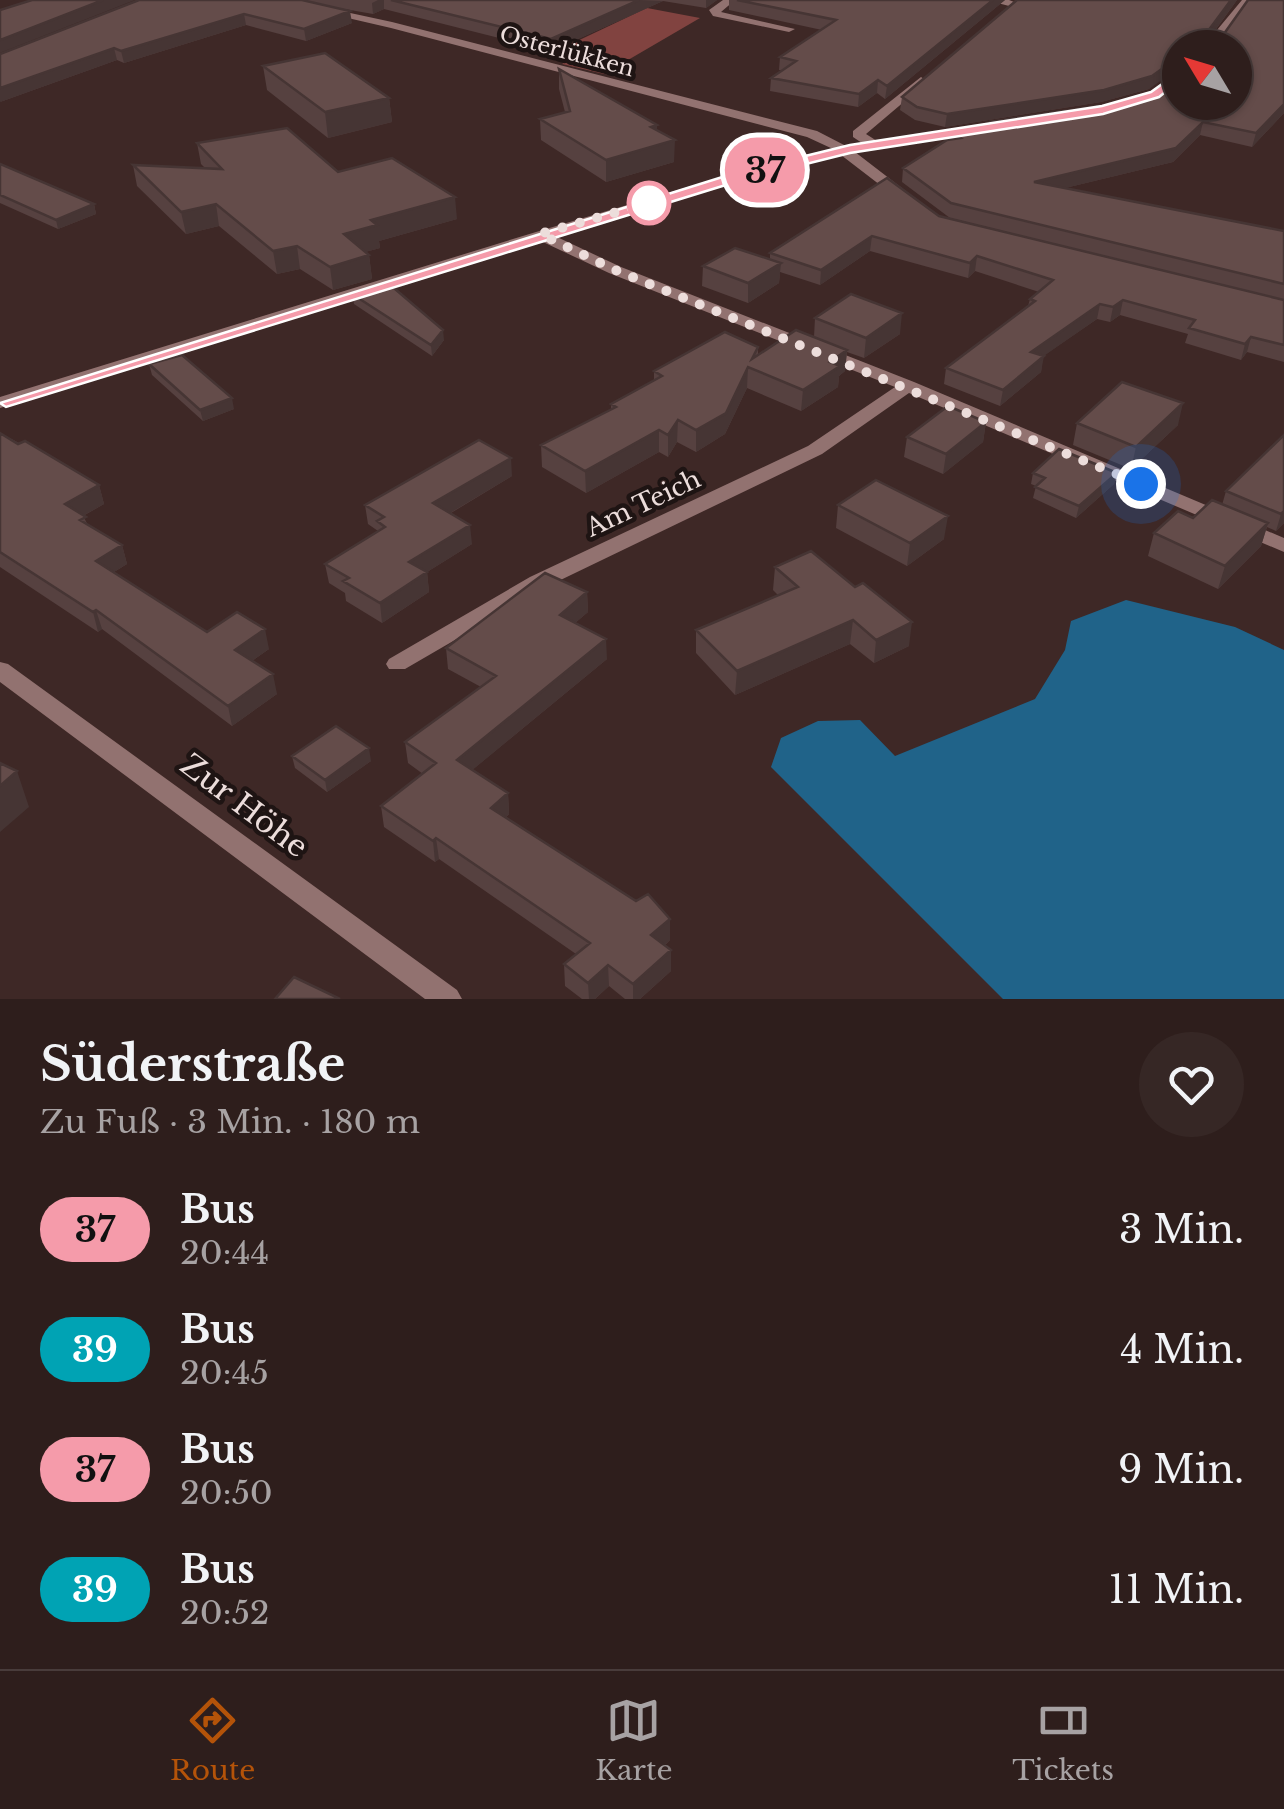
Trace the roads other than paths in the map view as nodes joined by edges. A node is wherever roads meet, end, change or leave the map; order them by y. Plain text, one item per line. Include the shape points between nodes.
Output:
1 (275, 0) edge
2 (730, 0) edge
3 (991, 0) edge
4 (1248, 0) edge
5 (1016, 2) edge
6 (998, 16) edge
7 (789, 29) dead end
8 (1223, 30) edge
9 (940, 66) edge
10 (1162, 89) edge
11 (1120, 105) edge
12 (1027, 122) edge
13 (874, 146) junction
14 (845, 150) junction
15 (914, 204) edge
16 (540, 234) junction
17 (908, 386) junction
18 (0, 403) edge
19 (1284, 546) edge
20 (398, 664) dead end
21 (0, 670) edge
22 (447, 999) edge

1 - 14 street, Osterlükken via 812,134
2 - 7 street via 717,14
3 - 5 street
4 - 8 street
5 - 6 street
9 - 13 street via 858,134
10 - 11 street
12 - 13 street
13 - 14 street
14 - 15 street, Osterlükken
14 - 16 street
16 - 17 street
16 - 18 street
17 - 19 street
17 - 20 street, Am Teich via 816,450 538,582
21 - 22 street, Zur Höhe

